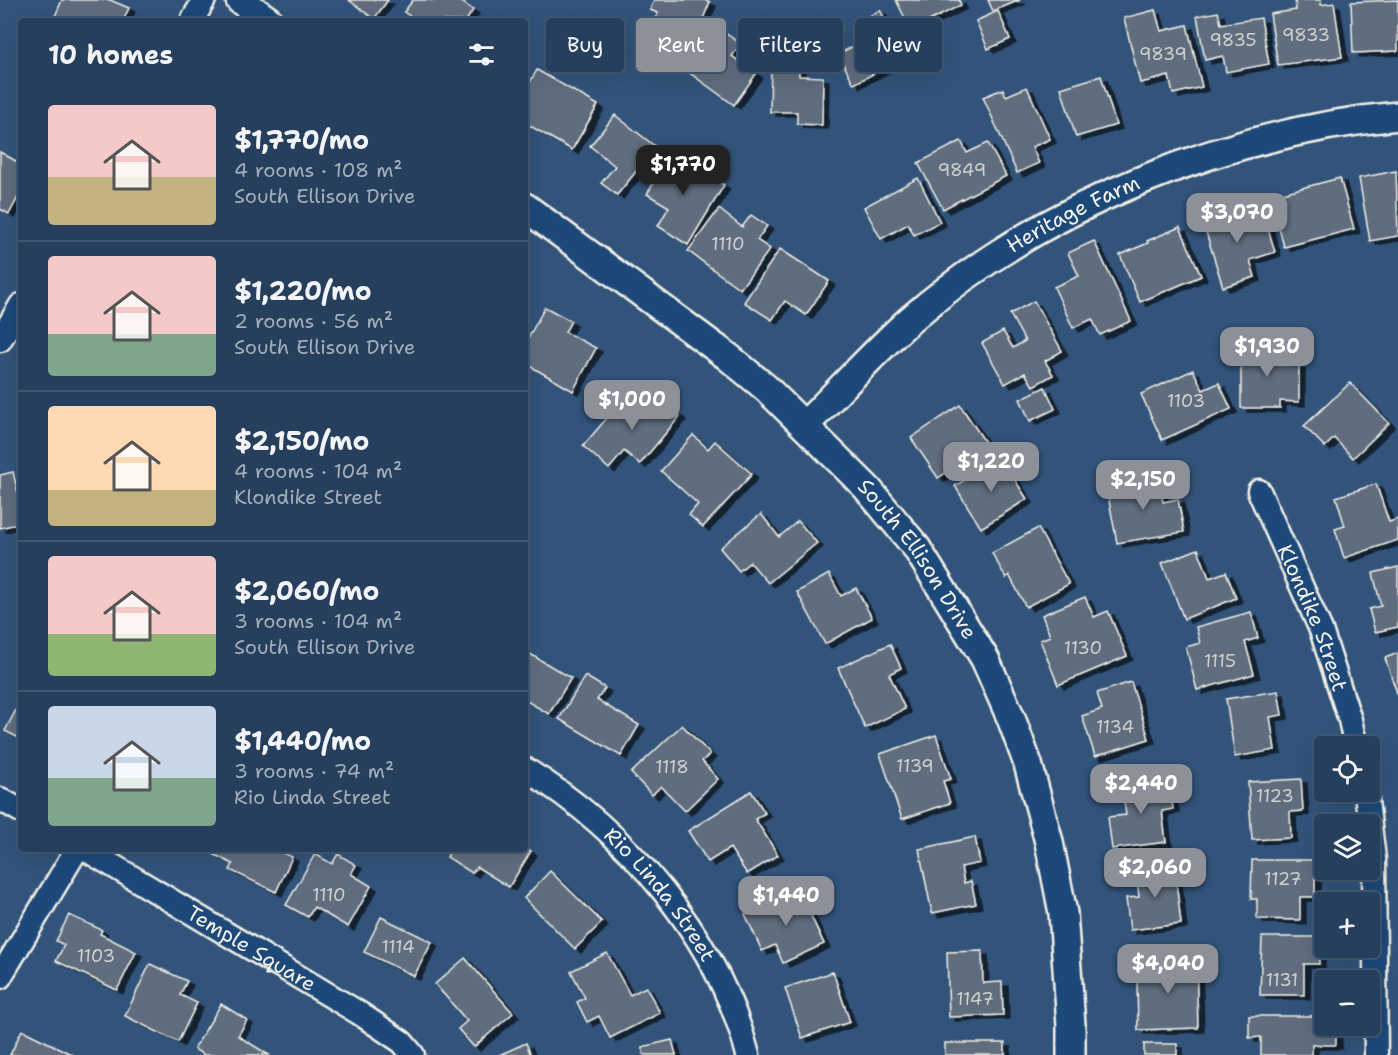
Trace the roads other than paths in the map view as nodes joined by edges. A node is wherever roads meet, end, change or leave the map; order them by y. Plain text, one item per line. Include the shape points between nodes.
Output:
1 (204, 0) edge
2 (240, 0) edge
3 (194, 18) edge
4 (265, 18) edge
5 (1398, 116) edge
6 (528, 209) edge
7 (18, 310) edge
8 (0, 340) edge
9 (805, 425) junction
10 (1259, 491) dead end
11 (1354, 736) edge
12 (528, 770) edge
13 (0, 799) edge
14 (1366, 802) edge
15 (18, 809) edge
16 (75, 852) edge
17 (90, 852) edge
18 (0, 977) edge
19 (413, 1055) edge
20 (748, 1055) edge
21 (1071, 1055) edge
22 (1376, 1055) edge

1 - 3 street
2 - 4 street
5 - 9 street, Heritage Farm via 1280,135 1214,154 1109,194 1058,219 961,280 912,319
6 - 9 street, South Ellison Drive via 727,356
7 - 8 street
9 - 21 street, South Ellison Drive via 867,488 916,547 984,658 1011,718 1050,842 1063,913
10 - 11 street, Klondike Street via 1321,630
12 - 20 street, Rio Linda Street via 587,811 664,893 703,947 727,996
13 - 15 street
14 - 22 street via 1374,859
16 - 18 street
17 - 19 street, Temple Square via 359,1012 402,1042

